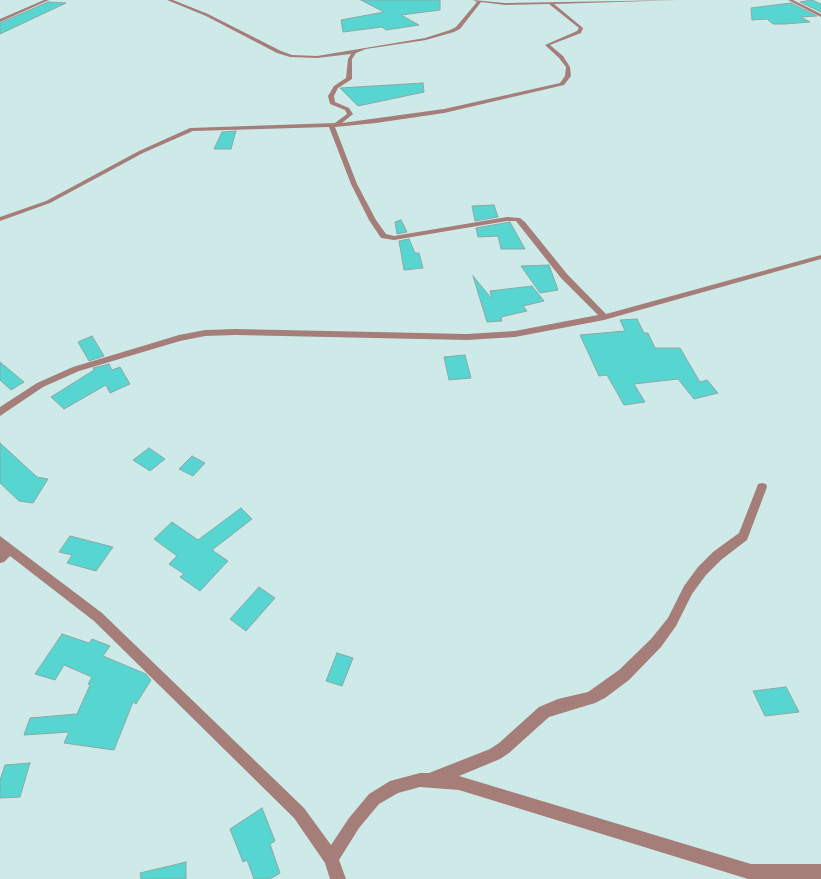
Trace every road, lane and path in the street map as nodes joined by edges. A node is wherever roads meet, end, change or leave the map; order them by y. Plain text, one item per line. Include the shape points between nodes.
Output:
1 (48, 0) edge
2 (169, 0) edge
3 (676, 0) edge
4 (790, 0) edge
5 (477, 1) edge
6 (551, 4) junction
7 (821, 16) edge
8 (0, 21) edge
9 (354, 52) junction
10 (333, 125) junction
11 (0, 219) edge
12 (821, 257) edge
13 (604, 317) junction
14 (0, 412) edge
15 (762, 487) dead end
16 (3, 549) edge
17 (429, 780) junction
18 (331, 860) junction
19 (821, 872) edge
20 (338, 879) edge

1 - 8 street
2 - 9 street via 207,15 279,52 292,56 317,57
3 - 6 street
4 - 7 street
5 - 6 street
5 - 9 street via 458,28 452,32
6 - 10 street via 581,28 579,32 547,45 568,67 568,76 562,84 422,116
9 - 10 street via 350,59 349,78 336,88 330,99 332,103 347,109 350,114
10 - 11 street via 192,129 148,149 48,202
10 - 13 street via 354,184 384,236 394,238 518,219 564,276
12 - 13 street
13 - 14 street via 515,334 467,337 205,333 173,340 76,370 40,386
15 - 17 street via 743,536 702,571 688,590 672,622 656,643 624,675 590,698 544,712 495,754
16 - 18 street via 98,617 299,813
17 - 18 street via 395,786 374,799 354,823
17 - 19 street via 459,783 751,872
18 - 20 street

